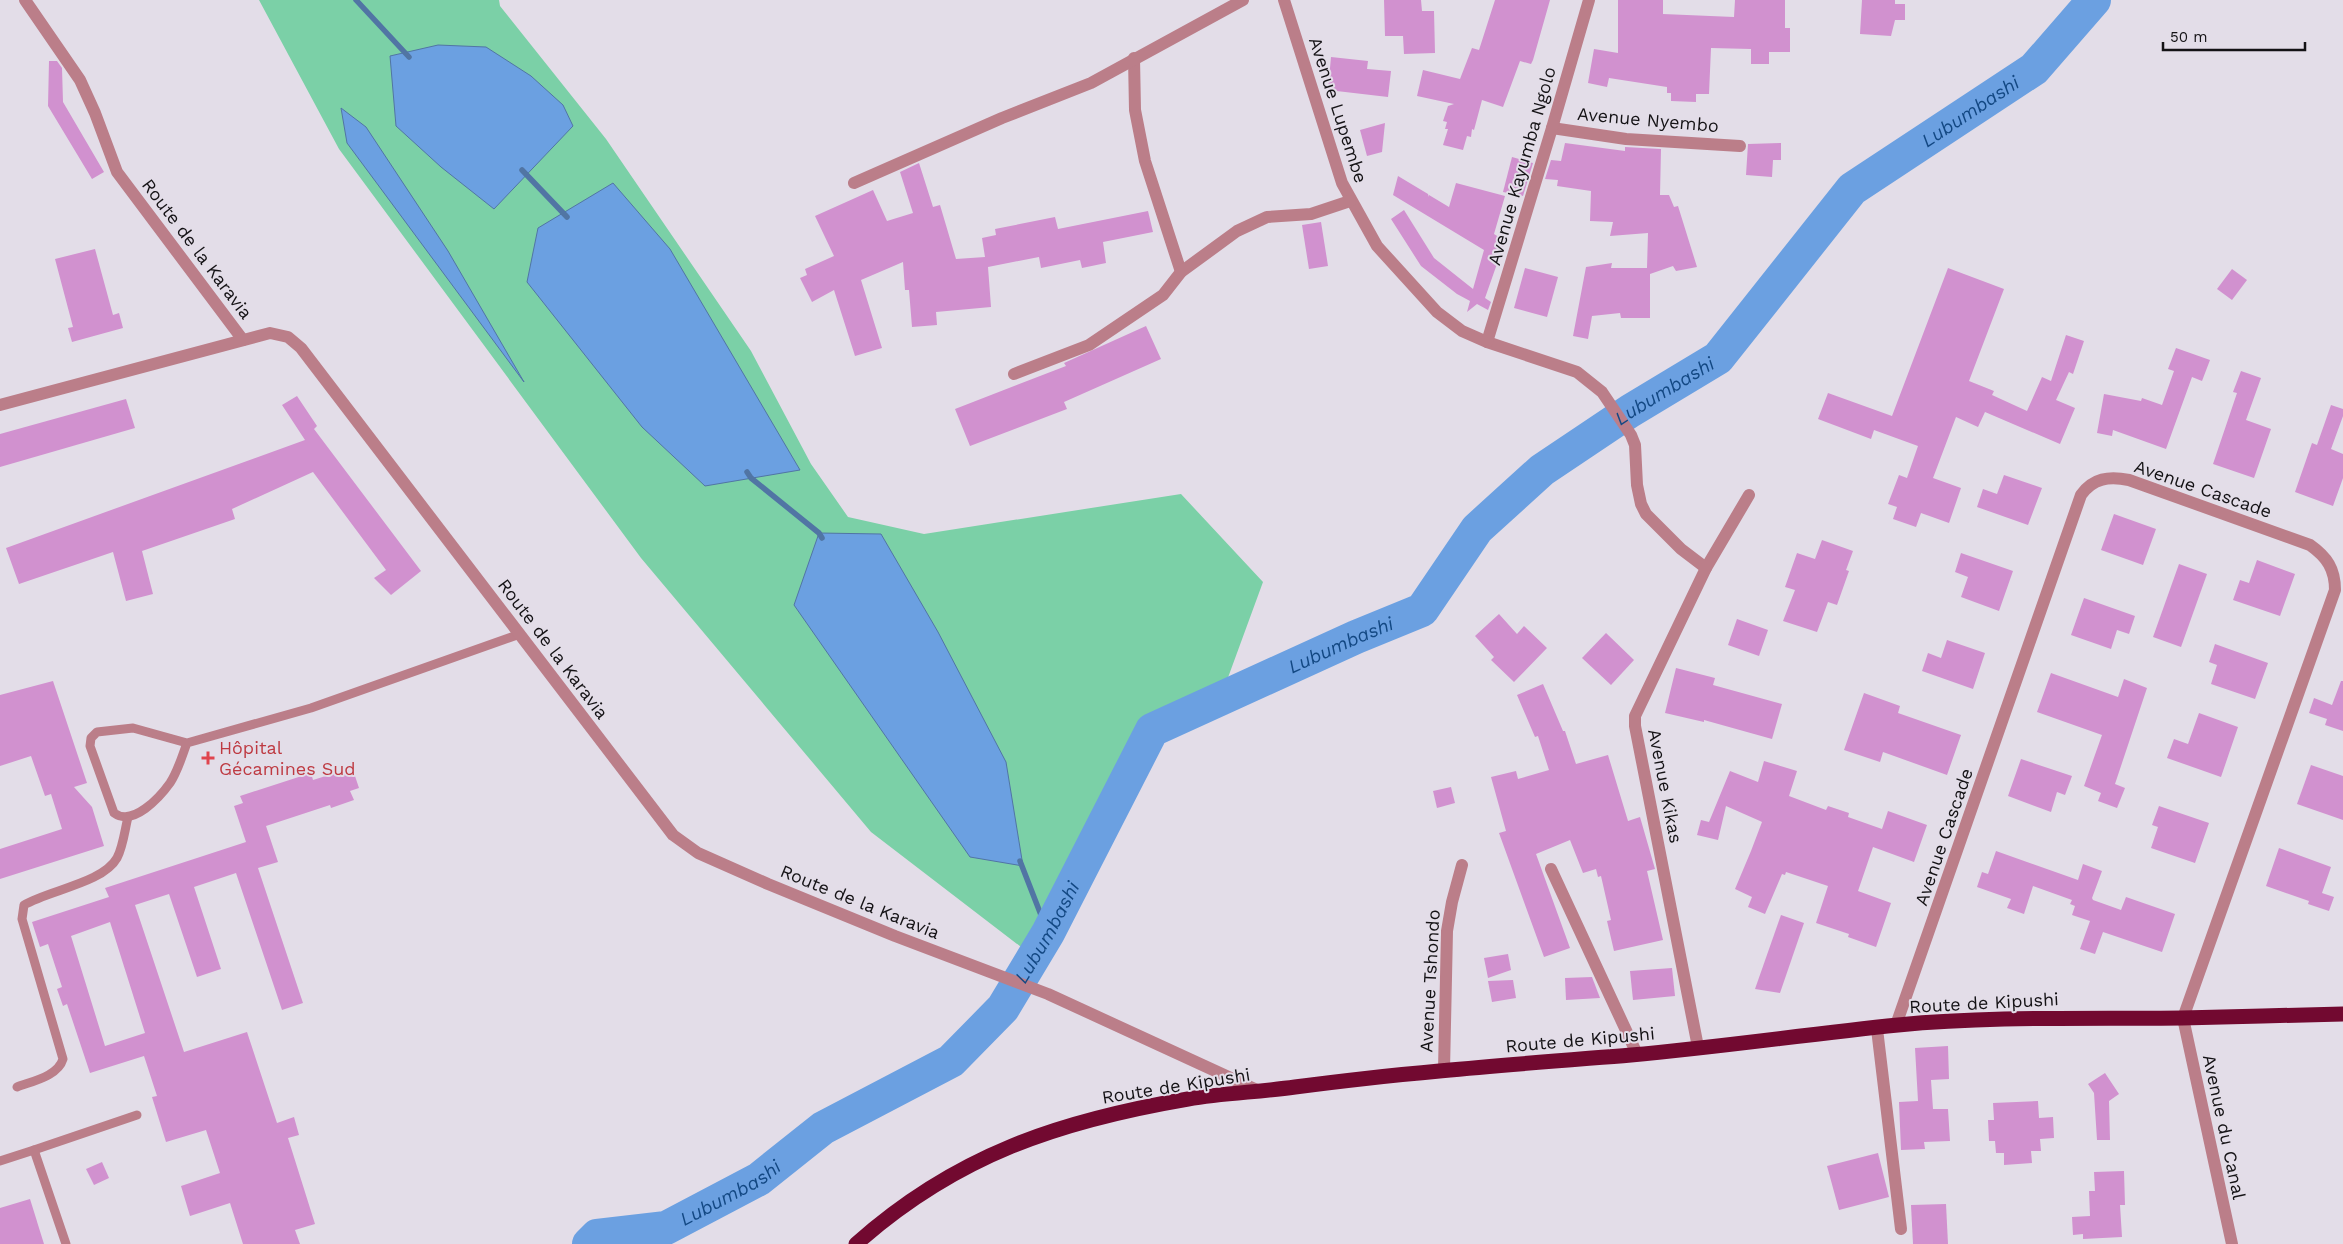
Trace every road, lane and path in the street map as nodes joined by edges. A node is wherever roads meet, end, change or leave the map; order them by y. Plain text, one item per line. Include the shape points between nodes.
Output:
1 (25, 0) edge
2 (1243, 0) edge
3 (1284, 0) edge
4 (1589, 0) edge
5 (1134, 58) junction
6 (1552, 128) junction
7 (1740, 146) dead end
8 (854, 183) dead end
9 (1350, 201) junction
10 (1181, 272) junction
11 (243, 340) junction
12 (1486, 342) junction
13 (1014, 374) dead end
14 (0, 405) edge
15 (1750, 495) dead end
16 (1706, 568) junction
17 (520, 634) junction
18 (187, 743) junction
19 (128, 817) junction
20 (1462, 865) dead end
21 (1551, 869) dead end
22 (2343, 1014) edge
23 (2183, 1018) junction
24 (1896, 1026) junction
25 (1877, 1029) junction
26 (1698, 1048) junction
27 (1637, 1054) junction
28 (1444, 1070) junction
29 (17, 1087) dead end
30 (1259, 1091) junction
31 (137, 1115) dead end
32 (34, 1150) junction
33 (0, 1161) edge
34 (1901, 1229) dead end
35 (66, 1244) edge
36 (856, 1244) edge
37 (2232, 1244) edge

1 - 11 street, Route de la Karavia via 80,80 117,172
2 - 5 street
3 - 9 street, Avenue Lupembe
4 - 6 street, Avenue Kayumba Ngolo
5 - 8 street via 1091,82
5 - 10 street via 1135,110 1145,160
6 - 7 street, Avenue Nyembo via 1626,139
6 - 12 street, Avenue Kayumba Ngolo
9 - 10 street via 1311,214 1268,217 1220,242
9 - 12 street, Avenue Lupembe via 1377,246 1403,277 1437,312 1462,331
10 - 13 street via 1162,295 1089,345
11 - 14 street
11 - 17 street, Route de la Karavia via 270,333 288,337 301,348
12 - 16 street, Avenue Lupembe via 1577,372 1589,379 1609,400 1631,435 1635,445 1639,495 1646,514 1681,549
15 - 16 street, Avenue Kikas
16 - 26 street, Avenue Kikas via 1639,703 1635,726
17 - 18 lane via 311,708
17 - 30 street, Route de la Karavia via 673,835 698,853 895,936 1048,994
18 - 19 lane via 168,786 147,807
18 - 19 lane via 133,728 97,732 91,738 90,746 111,810 118,816
19 - 29 lane via 118,857 111,866 101,874 24,905 22,919 63,1059 60,1068 54,1072
20 - 28 street, Avenue Tshondo via 1447,931
21 - 27 street
22 - 23 highway, Route de Kipushi
23 - 24 highway, Route de Kipushi via 2077,1017
23 - 24 street, Avenue Cascade via 2335,590 2335,576 2322,553 2310,545 2116,478 2092,483 2081,495
23 - 37 street, Avenue du Canal
24 - 25 highway, Route de Kipushi
25 - 26 highway, Route de Kipushi
25 - 34 street
26 - 27 highway, Route de Kipushi
27 - 28 highway, Route de Kipushi
28 - 30 highway, Route de Kipushi
30 - 36 highway, Route de Kipushi via 1191,1098 1110,1114 1035,1136 965,1166 902,1208
31 - 32 lane
32 - 33 lane
32 - 35 lane

